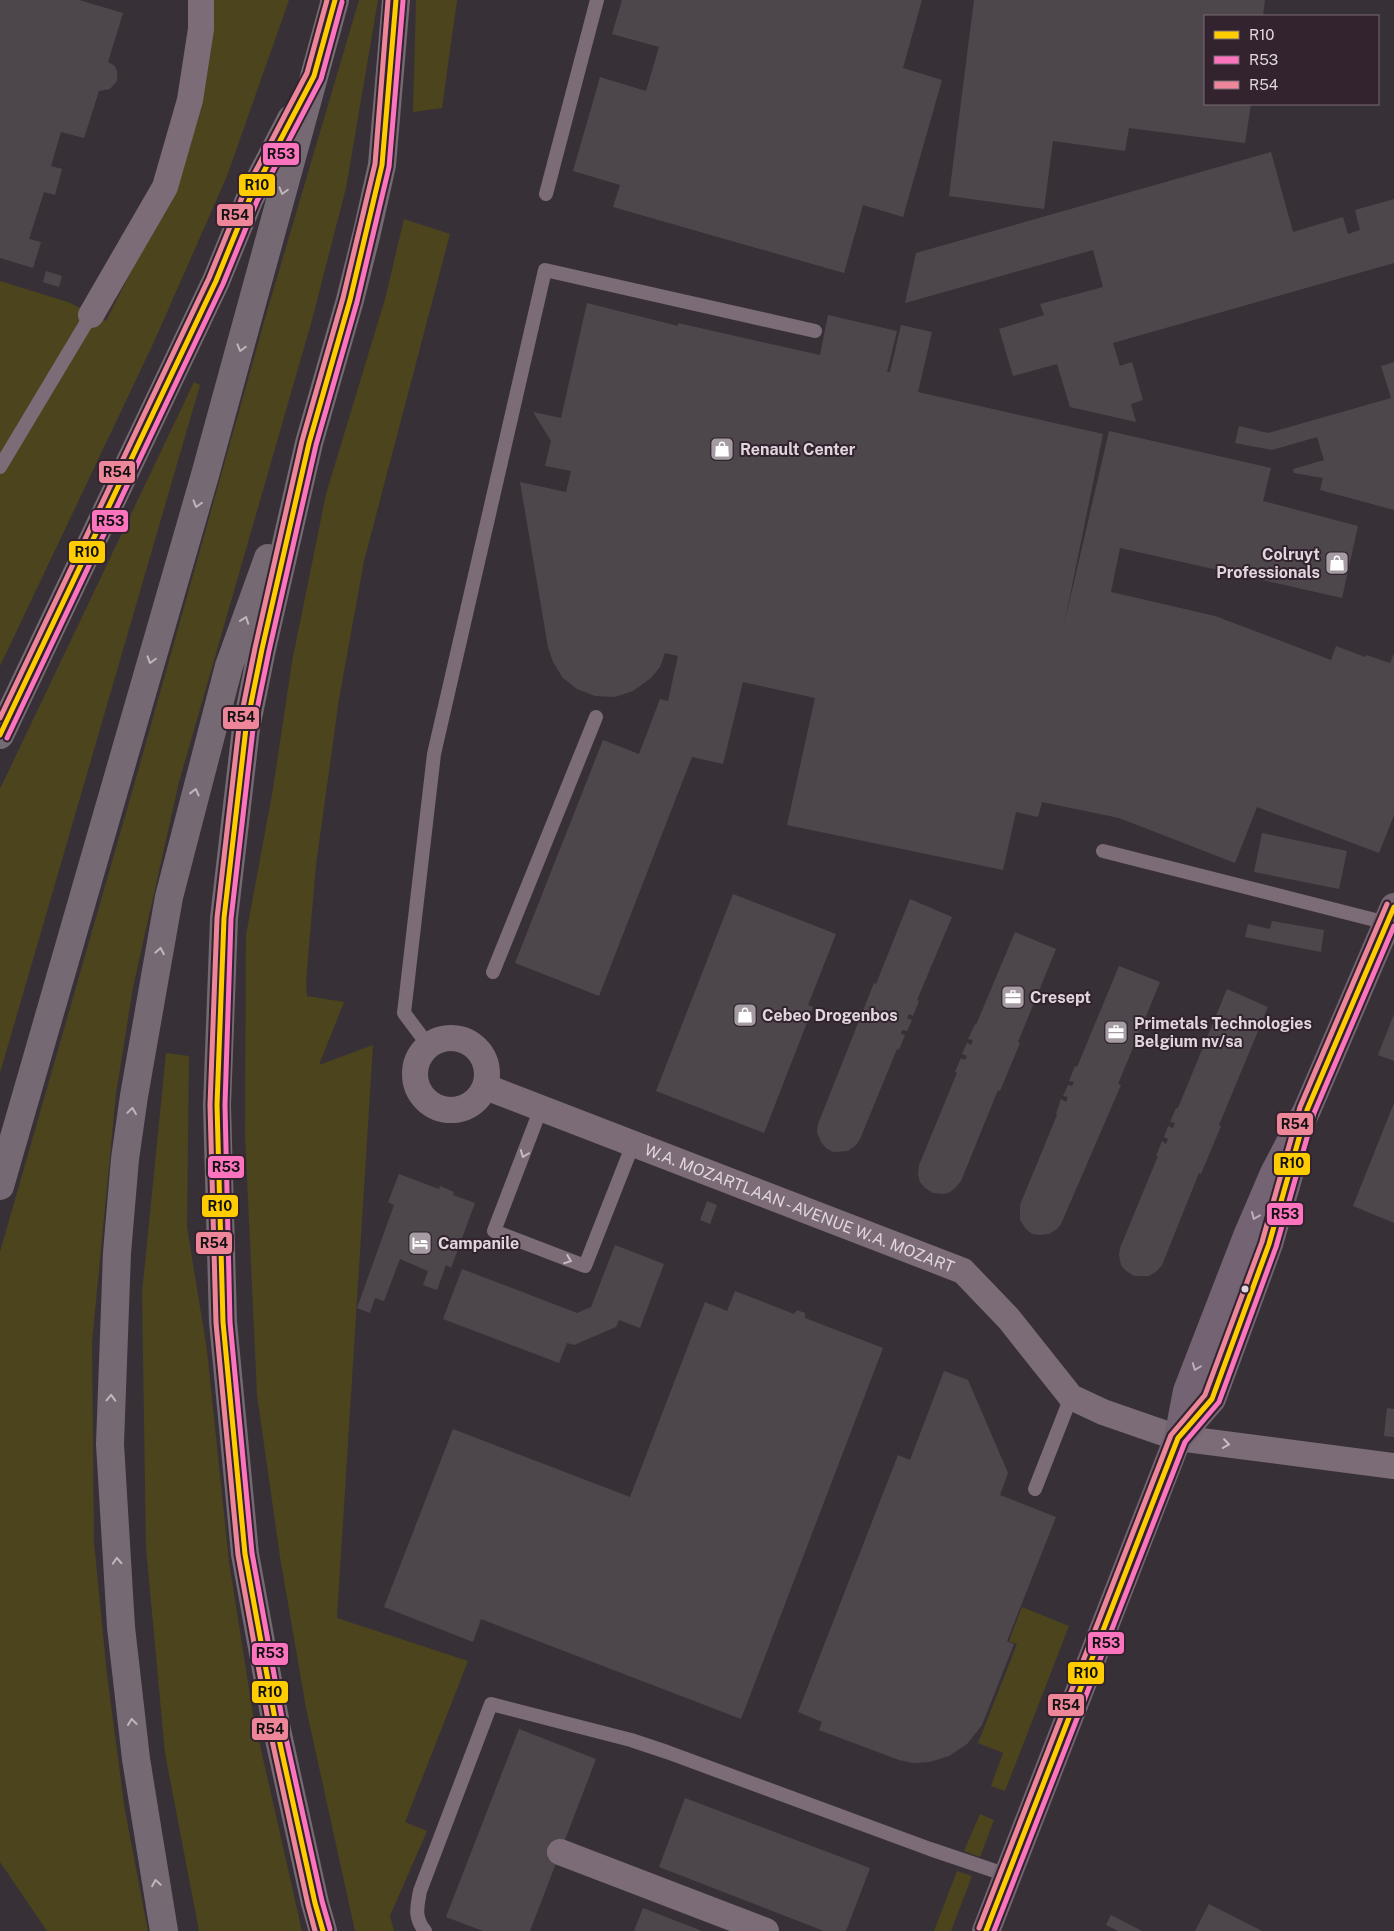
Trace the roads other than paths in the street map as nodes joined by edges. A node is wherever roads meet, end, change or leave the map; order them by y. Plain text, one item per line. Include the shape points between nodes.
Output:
1 (201, 0) edge
2 (335, 0) edge
3 (396, 0) edge
4 (597, 0) edge
5 (314, 76) junction
6 (546, 194) dead end
7 (91, 314) joint
8 (815, 331) dead end
9 (309, 443) junction
10 (0, 467) edge
11 (596, 717) dead end
12 (0, 735) edge
13 (1103, 850) dead end
14 (1390, 915) edge
15 (493, 972) dead end
16 (428, 1045) junction
17 (486, 1087) junction
18 (541, 1108) junction
19 (633, 1144) junction
20 (0, 1186) edge
21 (1072, 1397) junction
22 (1178, 1438) junction
23 (1394, 1466) edge
24 (1035, 1489) dead end
25 (560, 1852) dead end
26 (1007, 1875) junction
27 (164, 1931) edge
28 (323, 1931) edge
29 (425, 1931) edge
30 (766, 1931) edge
31 (986, 1931) edge

1 - 7 street via 201,29 190,100 164,187
2 - 5 highway
3 - 9 highway via 382,165 350,300
4 - 6 lane
5 - 12 highway via 250,198 216,281
5 -> 20 highway via 247,327
7 - 10 lane
8 - 16 lane via 545,270 434,754 404,1013
27 -> 9 highway via 136,1759 122,1637 110,1444 116,1253 125,1159 169,897 199,776 229,666
9 - 28 highway via 246,728 224,918 216,1105 224,1322 245,1554 277,1730
11 - 15 lane
13 - 14 lane
14 - 22 street via 1308,1110 1269,1244 1212,1399
16 - 17 street via 446,1038 465,1039 480,1051 488,1068
16 - 17 street via 416,1060 414,1080 422,1097 438,1108 457,1111 475,1103
17 - 18 street, W.A. MOZARTLAAN - AVENUE W.A. MOZART
18 - 19 street, W.A. MOZARTLAAN - AVENUE W.A. MOZART
18 -> 19 lane via 494,1230 576,1263 585,1266
19 - 21 street, W.A. MOZARTLAAN - AVENUE W.A. MOZART via 963,1271 1009,1319
21 - 22 street, W.A. MOZARTLAAN - AVENUE W.A. MOZART via 1103,1412
21 - 24 lane
22 -> 23 street, W.A. MOZARTLAAN - AVENUE W.A. MOZART
22 - 26 street
25 - 30 street
26 - 29 lane via 631,1740 491,1704 420,1891 416,1910 418,1923
26 - 31 street

